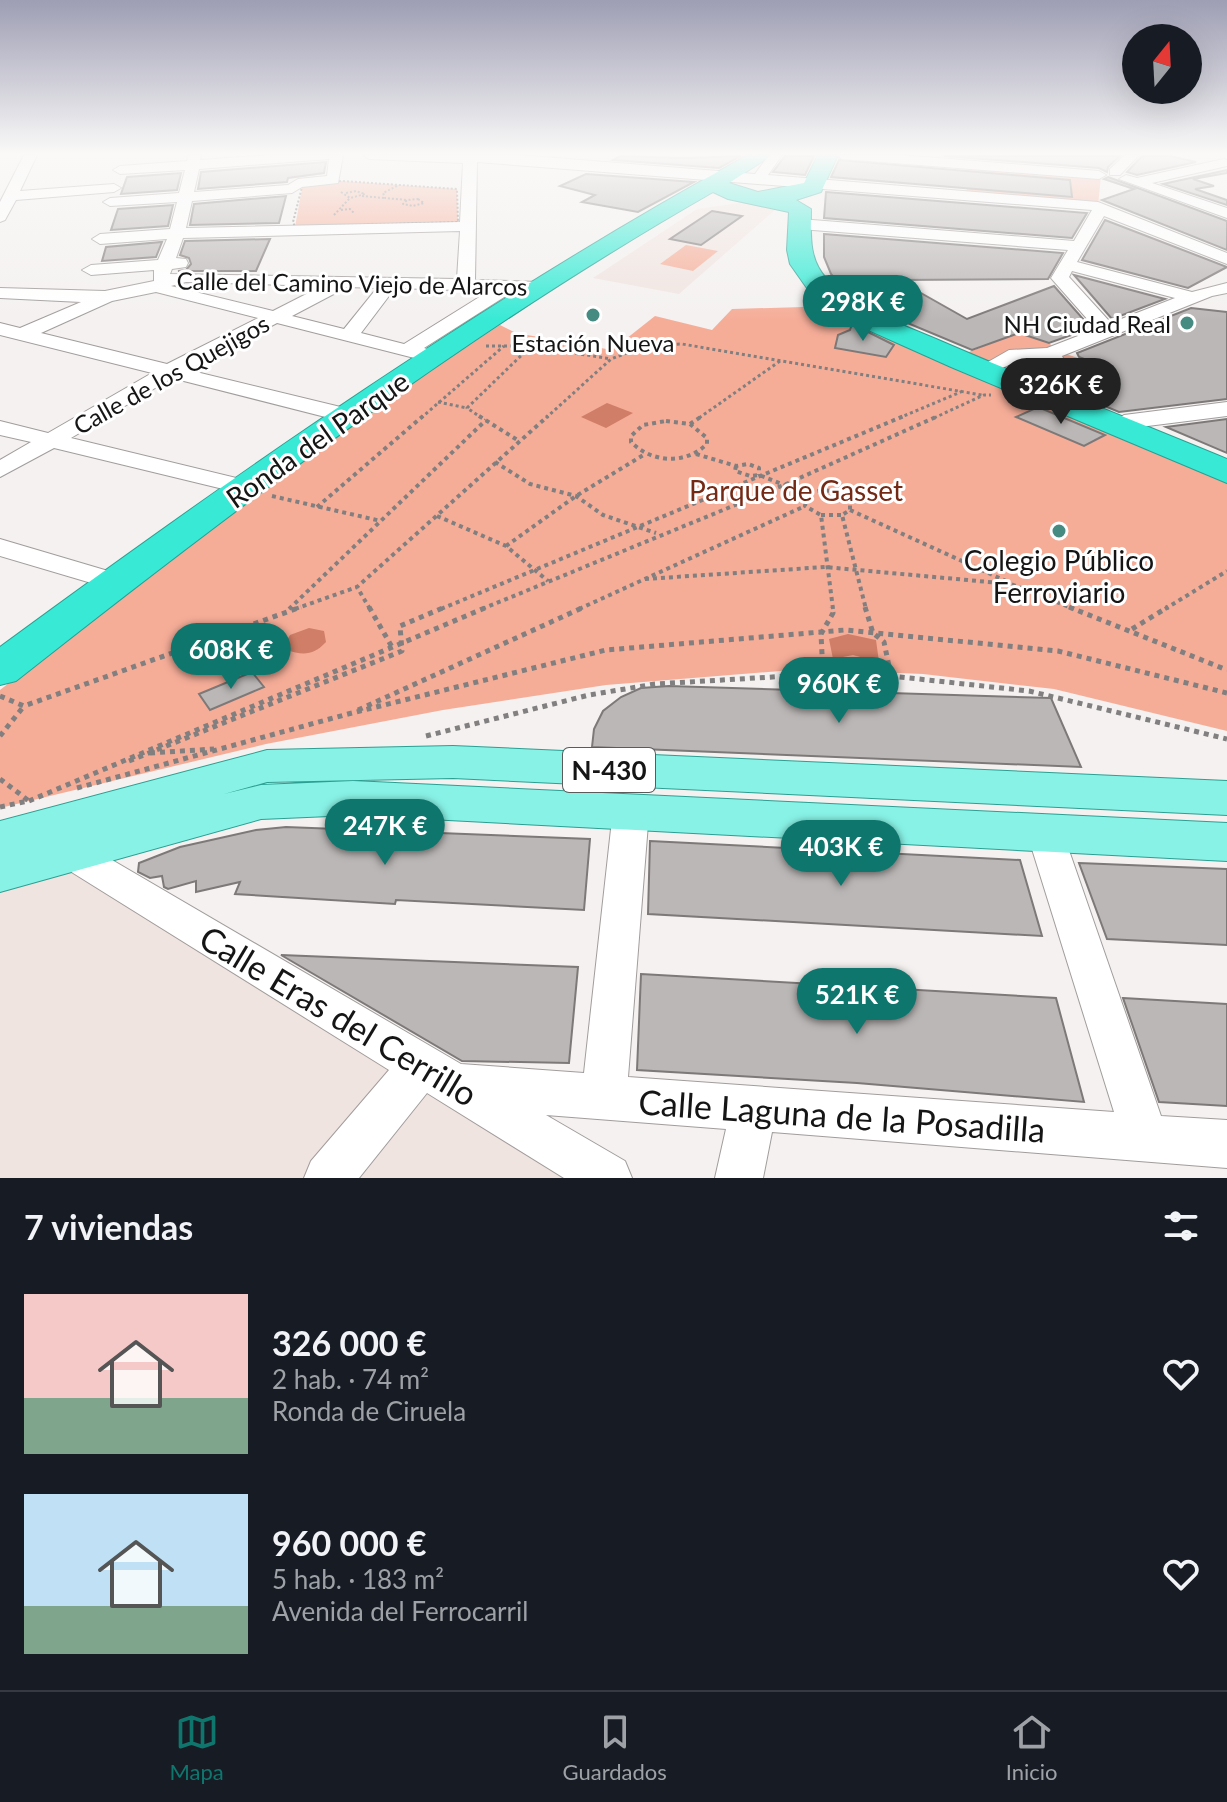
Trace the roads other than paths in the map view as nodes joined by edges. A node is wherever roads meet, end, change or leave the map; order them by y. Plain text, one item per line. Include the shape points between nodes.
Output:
1 (85, 210) edge
2 (107, 210) edge
3 (122, 210) edge
4 (145, 210) edge
5 (183, 210) edge
6 (211, 210) edge
7 (234, 210) edge
8 (290, 210) edge
9 (466, 210) edge
10 (664, 210) edge
11 (681, 210) edge
12 (807, 210) edge
13 (871, 210) edge
14 (871, 210) edge
15 (966, 210) edge
16 (1066, 210) edge
17 (1098, 210) edge
18 (1104, 210) edge
19 (106, 214) junction
20 (218, 214) junction
21 (966, 216) junction
22 (644, 223) junction
23 (468, 226) junction
24 (282, 232) junction
25 (177, 233) junction
26 (138, 236) junction
27 (1078, 246) junction
28 (265, 257) junction
29 (1225, 258) edge
30 (1068, 265) junction
31 (91, 270) junction
32 (1227, 276) edge
33 (161, 277) junction
34 (264, 279) junction
35 (345, 281) junction
36 (391, 282) junction
37 (466, 285) junction
38 (524, 287) junction
39 (1227, 288) edge
40 (88, 292) junction
41 (0, 293) edge
42 (113, 295) junction
43 (1200, 295) junction
44 (1227, 307) edge
45 (275, 317) junction
46 (0, 329) edge
47 (1108, 331) junction
48 (23, 334) junction
49 (349, 335) junction
50 (0, 345) edge
51 (421, 354) junction
52 (1050, 354) junction
53 (170, 371) junction
54 (1007, 381) junction
55 (1227, 409) edge
56 (345, 415) junction
57 (1124, 422) junction
58 (0, 428) edge
59 (51, 441) junction
60 (1227, 464) edge
61 (0, 470) edge
62 (1227, 472) edge
63 (260, 492) junction
64 (0, 547) edge
65 (115, 582) junction
66 (0, 670) edge
67 (1227, 798) edge
68 (631, 811) junction
69 (1045, 833) junction
70 (0, 840) edge
71 (1227, 842) edge
72 (70, 853) junction
73 (0, 872) edge
74 (440, 1075) junction
75 (604, 1097) junction
76 (754, 1108) junction
77 (1145, 1138) junction
78 (1227, 1144) edge
79 (328, 1178) edge
80 (608, 1178) edge
81 (739, 1178) edge

1 - 19 street
2 - 19 street
3 - 19 street
4 - 26 street
5 - 25 street
6 - 20 street
7 - 20 street
8 - 24 street
9 - 23 street
10 - 22 highway, Ronda del Parque
11 - 22 highway, Ronda del Parque
12 - 54 highway via 799,250 818,285 876,323
13 - 21 street
14 - 21 street
15 - 21 street
16 - 21 street
17 - 27 street
18 - 29 street
19 - 26 street
19 - 31 street
20 - 24 street
20 - 25 street
21 - 27 street
22 - 38 highway, Ronda del Parque
23 - 24 street
23 - 37 street
24 - 28 street
25 - 26 street
25 - 33 street
27 - 30 street
28 - 33 street
28 - 34 street
30 - 43 street
30 - 47 street via 1062,283
31 - 33 street
31 - 40 street
32 - 43 street
33 - 34 street, Calle del Camino Viejo de Alarcos
33 - 40 street
33 - 42 street
33 - 45 street
34 - 35 street, Calle del Camino Viejo de Alarcos
35 - 36 street, Calle del Camino Viejo de Alarcos
35 - 45 street, Calle de los Quejigos
36 - 37 street, Calle del Camino Viejo de Alarcos
36 - 49 street
37 - 38 street, Calle del Camino Viejo de Alarcos
38 - 51 highway, Ronda del Parque
39 - 43 street
40 - 41 street
40 - 42 street
42 - 48 street
43 - 44 street
43 - 47 street
45 - 49 street
45 - 53 street, Calle de los Quejigos
46 - 48 street
47 - 52 street
48 - 50 street
48 - 53 street
49 - 51 street
51 - 56 highway, Ronda del Parque
52 - 54 street via 1052,367
52 - 54 street via 1016,354
53 - 56 street
53 - 59 street, Calle de los Quejigos
54 - 57 highway
54 - 62 highway
55 - 57 street
56 - 63 highway, Ronda del Parque
57 - 60 highway
58 - 59 street
59 - 61 street, Calle de los Quejigos
59 - 63 street
63 - 65 highway, Ronda del Parque
64 - 65 street
65 - 66 highway, Ronda del Parque
67 - 70 main road, N-430 via 363,762 267,766
68 - 69 main road, N-430
68 - 72 main road, N-430 via 353,798 261,802
68 - 75 street
69 - 71 main road, N-430
69 - 77 street
72 - 73 main road, N-430
72 - 74 street, Calle Eras del Cerrillo
74 - 75 street, Calle Laguna de la Posadilla
74 - 79 street
74 - 80 street, Calle Eras del Cerrillo
75 - 76 street, Calle Laguna de la Posadilla
76 - 77 street, Calle Laguna de la Posadilla
76 - 81 street
77 - 78 street, Calle Laguna de la Posadilla

